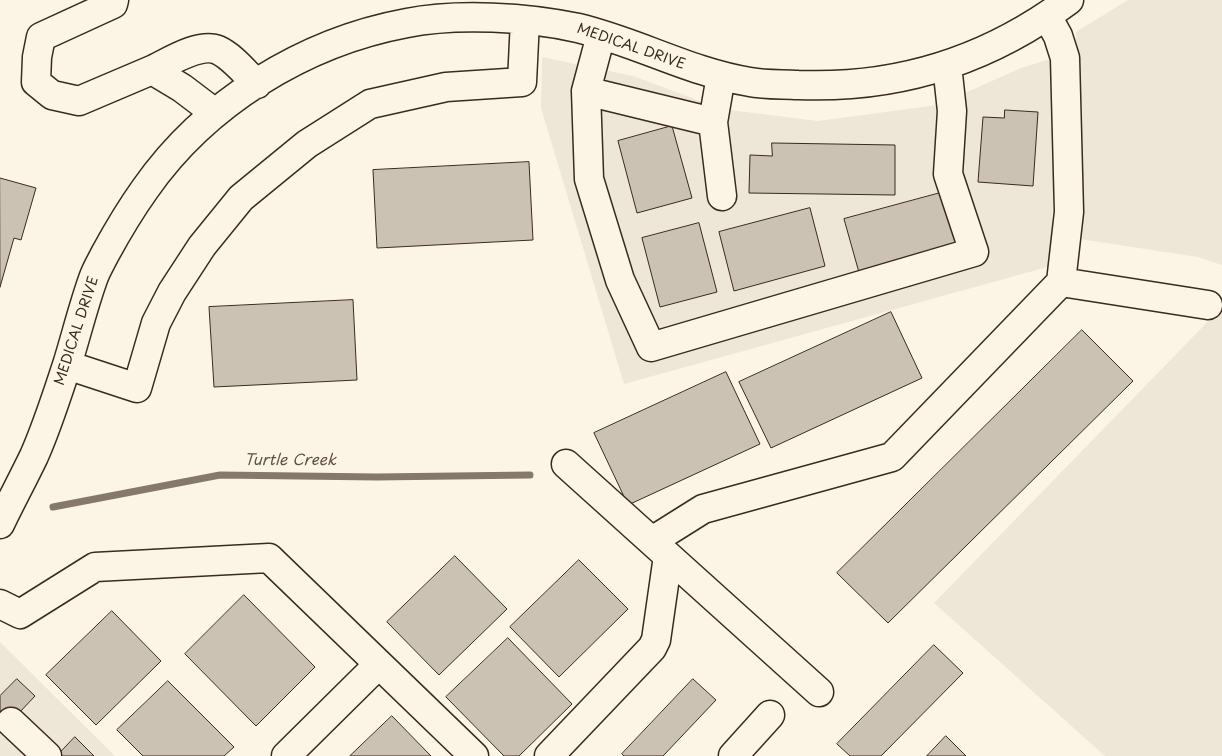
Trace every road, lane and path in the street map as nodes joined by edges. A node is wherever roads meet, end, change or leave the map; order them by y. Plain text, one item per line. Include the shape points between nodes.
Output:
1 (114, 0) edge
2 (1069, 0) edge
3 (1047, 16) junction
4 (525, 20) junction
5 (601, 35) junction
6 (947, 65) junction
7 (152, 70) junction
8 (721, 76) junction
9 (257, 84) junction
10 (586, 91) junction
11 (215, 113) junction
12 (713, 122) junction
13 (722, 196) dead end
14 (1061, 282) junction
15 (1208, 305) dead end
16 (67, 365) junction
17 (566, 464) dead end
18 (0, 524) edge
19 (660, 549) junction
20 (0, 604) edge
21 (378, 665) junction
22 (820, 692) dead end
23 (770, 715) dead end
24 (11, 722) dead end
25 (31, 751) edge
26 (286, 756) edge
27 (474, 756) edge
28 (549, 756) edge
29 (732, 756) edge

1 - 7 street via 113,4 41,37 36,82 52,95 79,101
2 - 3 street, MEDICAL DRIVE
3 - 6 street, MEDICAL DRIVE via 994,47
3 - 14 street via 1065,58 1069,212
4 - 5 street, MEDICAL DRIVE
4 - 9 street, MEDICAL DRIVE via 449,18 409,22 363,33 319,50
4 - 16 street via 522,82 446,87 370,104 307,144 240,198 202,246 172,292 156,323 137,388
5 - 8 street, MEDICAL DRIVE
5 - 10 street
6 - 8 street, MEDICAL DRIVE via 867,83 827,86 753,83
6 - 10 street via 952,111 948,174 974,252 651,347 620,280 589,178
7 - 9 street via 199,49 209,48 230,58
7 - 11 street
8 - 12 street
9 - 11 street, MEDICAL DRIVE
10 - 12 street
11 - 16 street, MEDICAL DRIVE via 167,160 122,223 94,275
12 - 13 street
14 - 15 street
14 - 19 street via 892,457 703,509
16 - 18 street, MEDICAL DRIVE via 35,454
17 - 19 street
19 - 22 street
19 - 28 street via 656,640 652,648
20 - 21 street via 20,614 94,567 269,558
21 - 26 street
21 - 27 street
23 - 29 street
24 - 25 street

